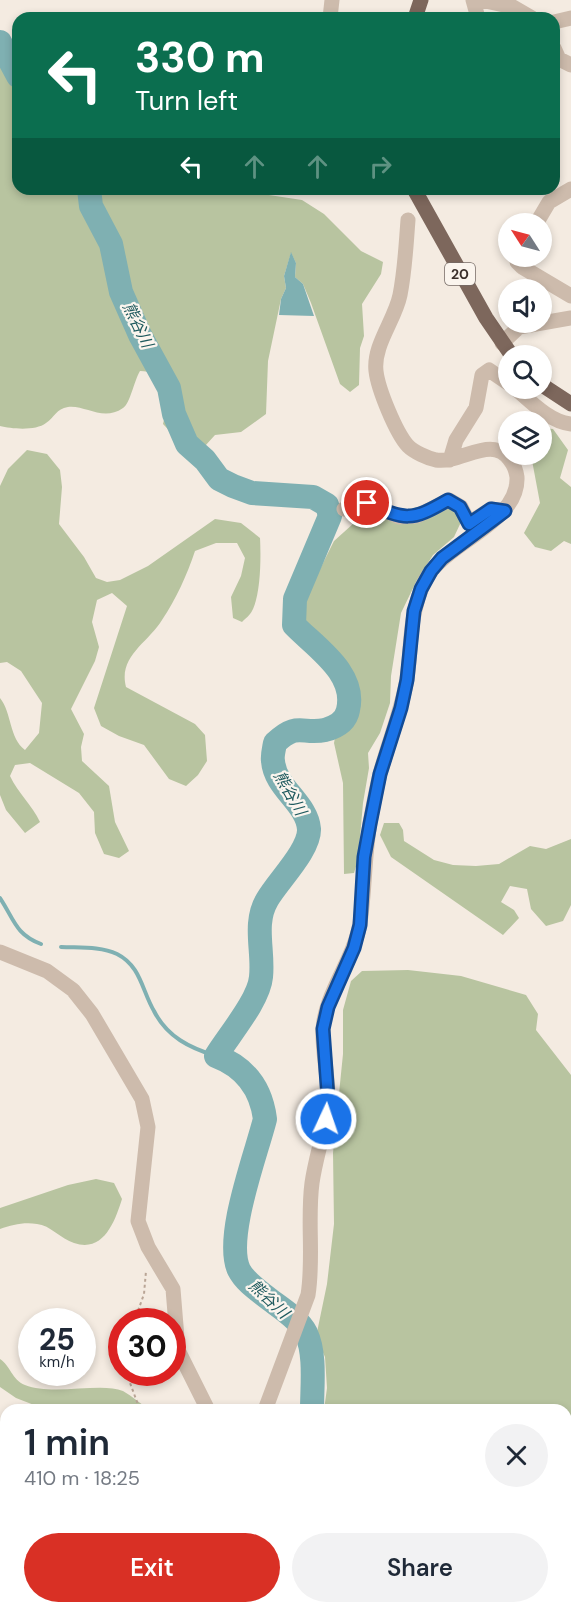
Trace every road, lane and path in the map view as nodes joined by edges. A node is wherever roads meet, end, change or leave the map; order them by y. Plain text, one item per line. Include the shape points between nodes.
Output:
1 (481, 0) edge
2 (522, 12) edge
3 (571, 189) edge
4 (417, 195) edge
5 (542, 213) edge
6 (408, 220) dead end
7 (522, 267) edge
8 (571, 296) edge
9 (571, 318) edge
10 (502, 343) joint
11 (498, 376) edge
12 (552, 392) edge
13 (529, 399) edge
14 (571, 404) edge
15 (571, 424) edge
16 (450, 460) junction
17 (344, 509) dead end
18 (505, 511) junction
19 (0, 952) edge
20 (146, 1270) dead end
21 (139, 1308) edge
22 (131, 1386) edge
23 (138, 1404) edge
24 (205, 1404) edge
25 (267, 1404) edge

1 - 2 street
3 - 5 street via 549,202
4 - 10 main road, 20
6 - 16 street via 400,298 379,349 375,370 408,446 434,460
7 - 8 street
9 - 10 street via 519,327
11 - 16 street via 489,370 482,375 476,408 456,440
12 - 14 main road
13 - 15 street via 562,423
16 - 18 street via 486,448 507,455 517,478 515,494
17 - 18 street via 367,503 399,517 417,516 448,500 460,507 469,524 491,509
18 - 25 street via 442,558 421,589 414,611 403,699 380,774 368,835 360,925 323,1029 328,1098 312,1180 308,1295
19 - 24 street via 47,971 73,990 92,1014 142,1099 148,1127 138,1221 148,1247 173,1289 178,1350
20 - 21 path
22 - 23 path

